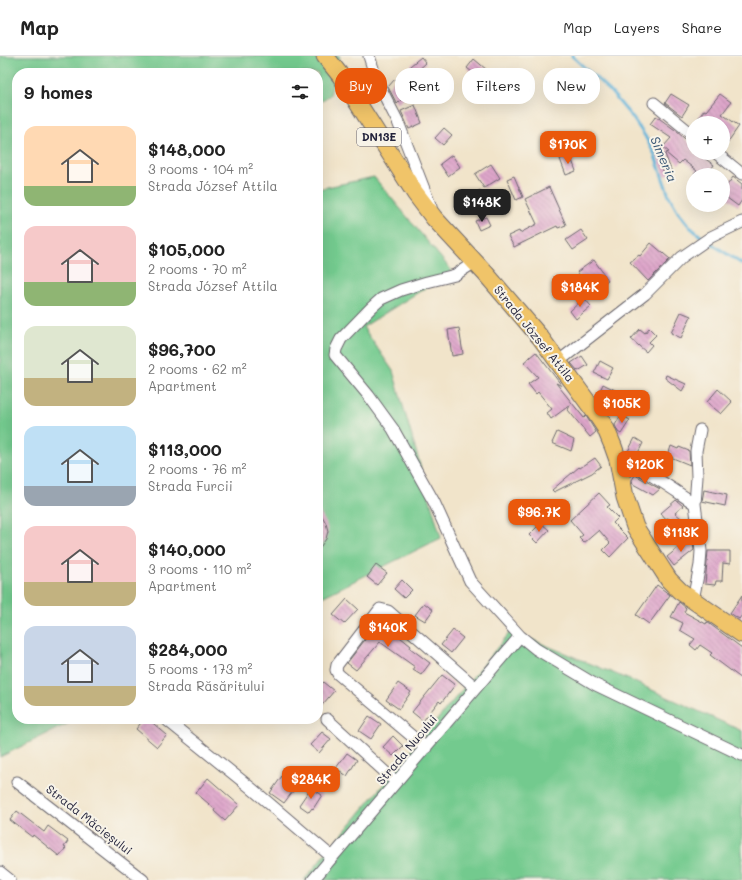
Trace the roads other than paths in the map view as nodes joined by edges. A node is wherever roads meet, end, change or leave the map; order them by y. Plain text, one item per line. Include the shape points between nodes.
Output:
1 (325, 56) edge
2 (369, 56) edge
3 (654, 103) dead end
4 (686, 129) edge
5 (725, 160) edge
6 (742, 174) edge
7 (434, 218) junction
8 (742, 222) edge
9 (475, 262) junction
10 (559, 361) junction
11 (700, 430) dead end
12 (618, 460) junction
13 (695, 504) junction
14 (692, 600) junction
15 (742, 634) edge
16 (520, 636) junction
17 (476, 688) junction
18 (327, 719) dead end
19 (172, 724) edge
20 (426, 748) junction
21 (742, 755) edge
22 (18, 782) dead end
23 (396, 782) junction
24 (332, 858) junction
25 (0, 872) edge
26 (10, 880) edge
27 (143, 880) edge
28 (313, 880) edge

1 - 7 main road, DN13E
2 - 7 street, Strada József Attila via 377,81 398,122
3 - 4 street
5 - 6 street
7 - 9 main road, Strada József Attila / DN13E
8 - 10 street via 711,237 682,257 645,294
9 - 10 main road, Strada József Attila / DN13E
9 - 16 street via 455,275 401,290 381,299 341,339 335,355 393,429 434,502 470,581
10 - 12 main road, Strada József Attila / DN13E via 605,427
11 - 13 street via 696,451
12 - 13 street via 648,474
12 - 14 main road, Strada József Attila / DN13E via 625,497 635,527 669,580
13 - 14 street via 701,551
14 - 15 main road, Strada József Attila / DN13E
16 - 17 street, Strada Nucului
16 - 21 street via 536,649 596,685
17 - 20 street, Strada Nucului
17 - 20 street via 388,611 380,609 337,665 336,670
18 - 23 street
19 - 24 street
20 - 23 street, Strada Nucului
22 - 27 street, Strada Măcieșului
23 - 24 street, Strada Nucului
24 - 28 street, Strada Nucului
25 - 26 street

